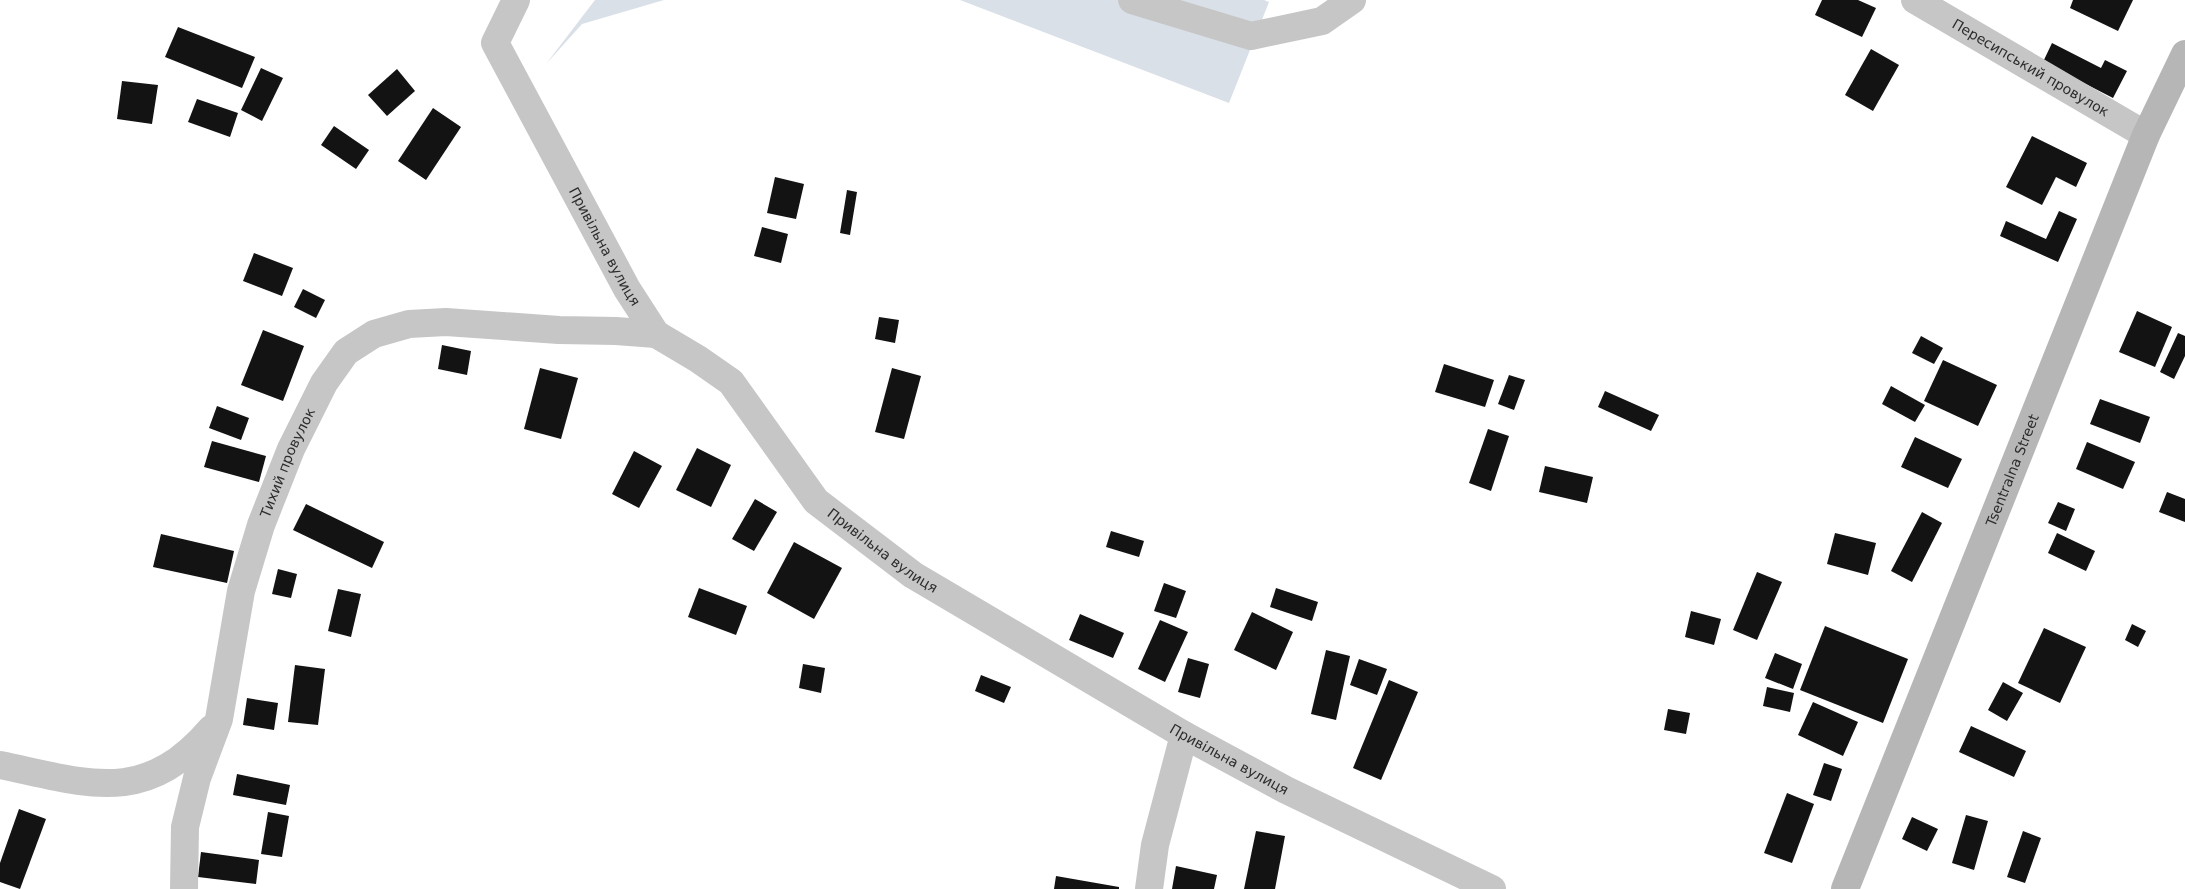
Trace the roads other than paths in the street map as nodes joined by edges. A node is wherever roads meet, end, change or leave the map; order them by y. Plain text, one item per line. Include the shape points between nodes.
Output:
1 (516, 0) edge
2 (1132, 0) edge
3 (1352, 0) edge
4 (1915, 0) edge
5 (2185, 54) edge
6 (2146, 135) junction
7 (656, 334) junction
8 (219, 719) junction
9 (1184, 735) junction
10 (0, 765) edge
11 (184, 889) edge
12 (1149, 889) edge
13 (1492, 889) edge
14 (1845, 889) edge

1 - 7 street, Привільна вулиця via 495,43 627,289
2 - 3 street via 1251,36 1322,22
4 - 6 street, Пересипський провулок
5 - 6 street, Tsentralna Street
6 - 14 street, Tsentralna Street
7 - 8 street, Тихий провулок via 465,322 418,323 374,334 346,352 324,383 291,449 261,525 241,591
7 - 9 street, Привільна вулиця via 731,382 816,501 913,575
8 - 10 street via 193,750 155,774 122,784 93,784
8 - 11 street, Тихий провулок via 197,778 185,827
9 - 12 street via 1155,846
9 - 13 street, Привільна вулиця via 1286,790

